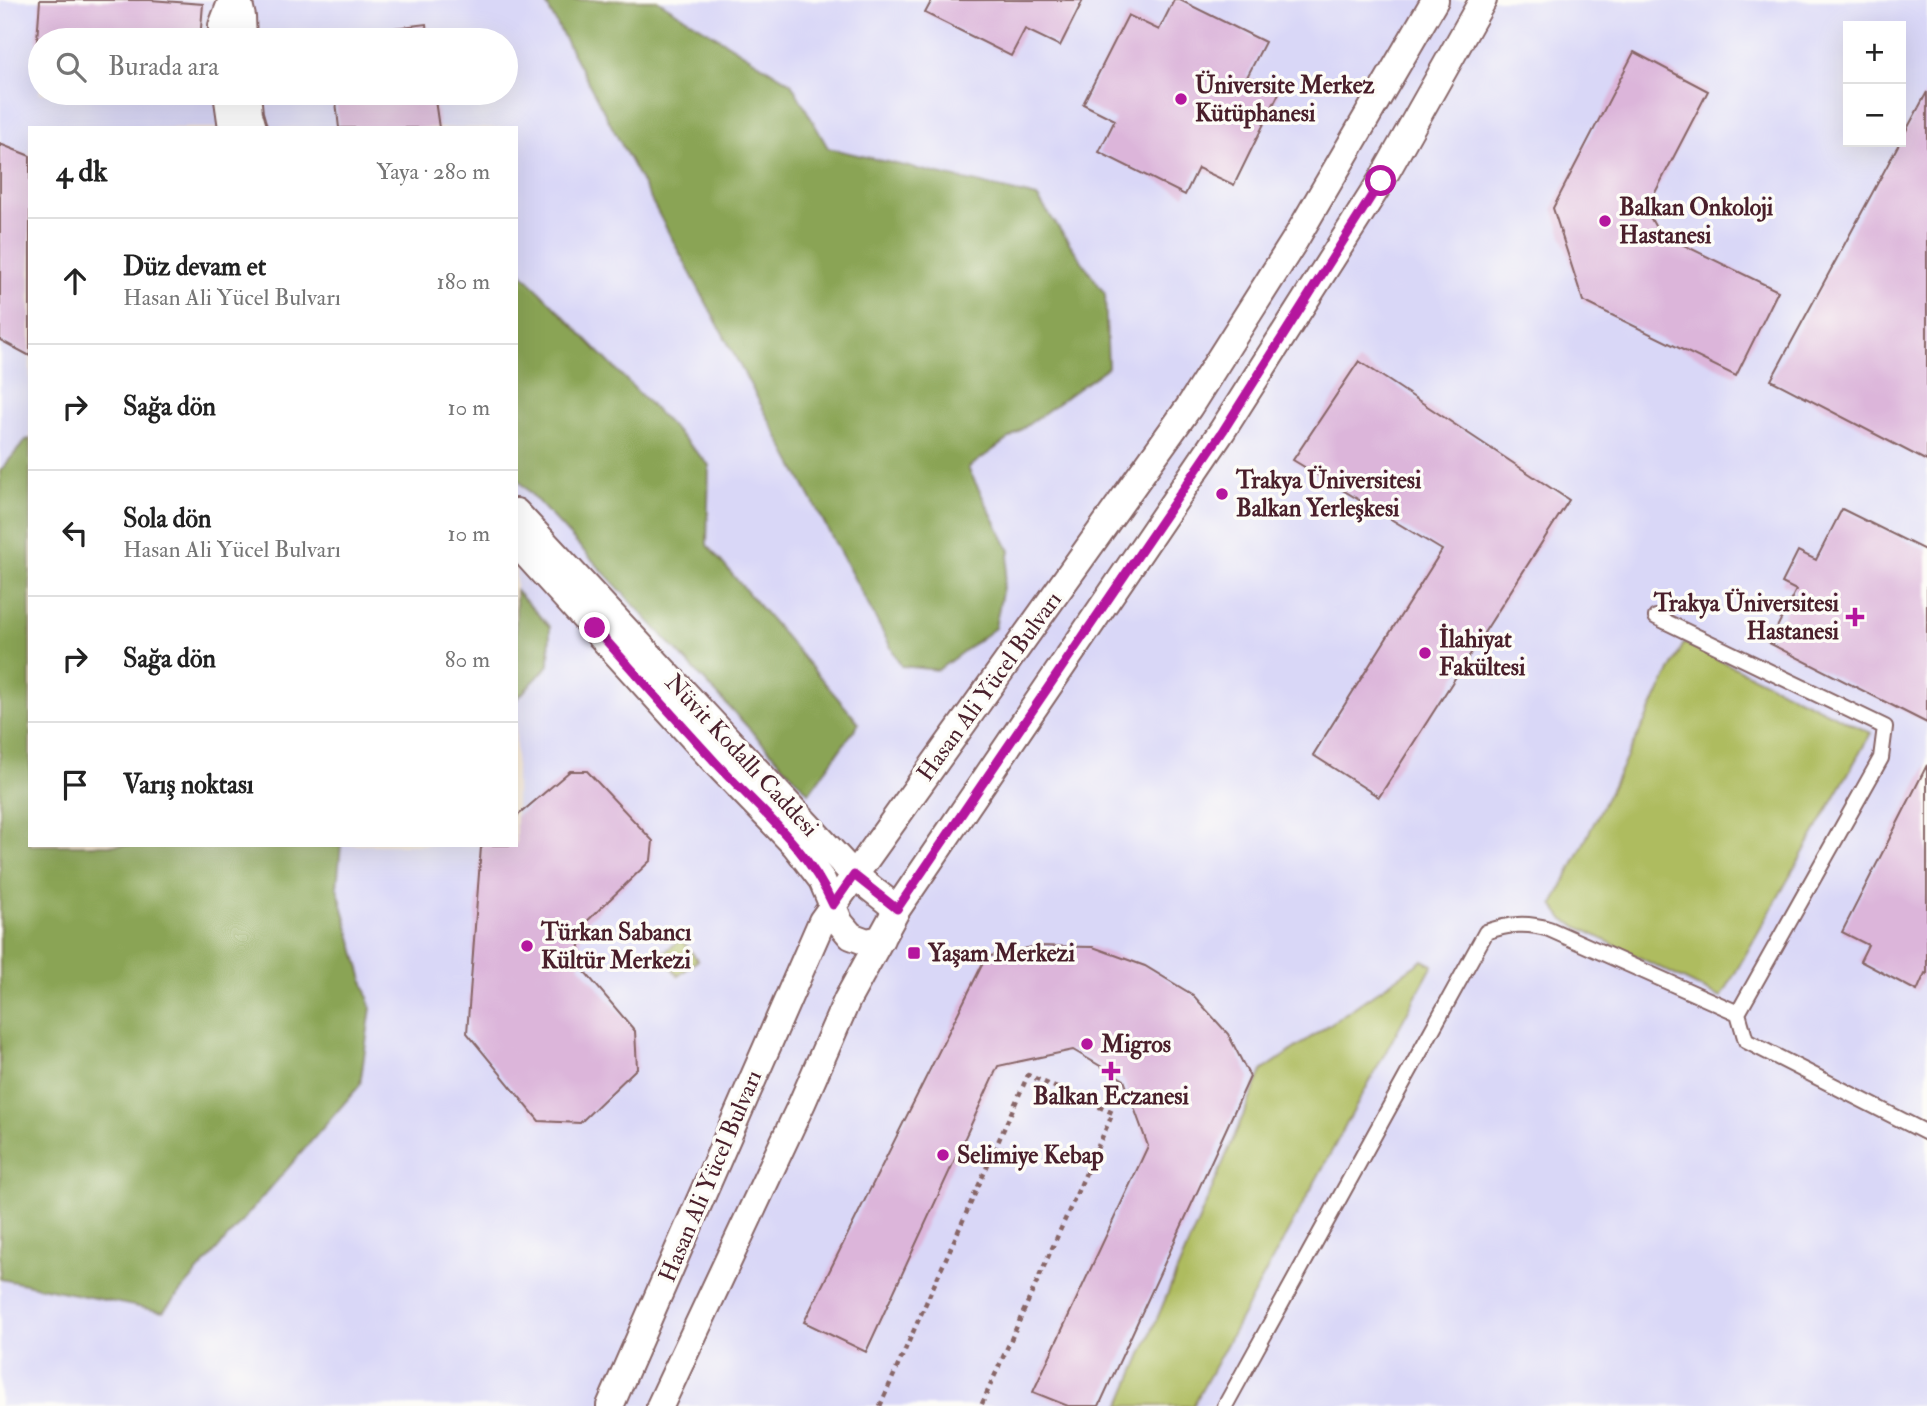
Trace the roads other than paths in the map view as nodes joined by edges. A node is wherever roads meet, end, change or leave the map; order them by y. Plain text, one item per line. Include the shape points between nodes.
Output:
1 (232, 0) edge
2 (238, 0) edge
3 (1435, 0) edge
4 (1483, 0) edge
5 (222, 28) edge
6 (242, 28) edge
7 (229, 105) edge
8 (249, 105) edge
9 (232, 126) edge
10 (253, 126) edge
11 (518, 514) edge
12 (518, 545) edge
13 (1657, 617) dead end
14 (854, 875) junction
15 (833, 905) junction
16 (897, 909) junction
17 (881, 939) junction
18 (1738, 1013) junction
19 (1927, 1133) edge
20 (610, 1406) edge
21 (660, 1406) edge
22 (1225, 1406) edge

1 - 5 street
2 - 6 street
3 - 14 street, Hasan Ali Yücel Bulvarı via 1296,240 1189,407
4 - 16 street, Hasan Ali Yücel Bulvarı via 1381,181 1223,431
7 - 9 street
8 - 10 street
11 - 14 street, Nüvit Kodallı Caddesi
12 - 15 street via 795,845 822,880
13 - 18 lane via 1885,727 1881,758
14 - 15 street, Hasan Ali Yücel Bulvarı
14 - 16 street, Nüvit Kodallı Caddesi
15 - 17 street via 850,936 867,942
15 - 20 street, Hasan Ali Yücel Bulvarı via 793,984
16 - 17 street, Hasan Ali Yücel Bulvarı
17 - 21 street, Hasan Ali Yücel Bulvarı via 847,1000
18 - 19 lane via 1746,1041
18 - 22 lane via 1549,929 1529,923 1486,932

